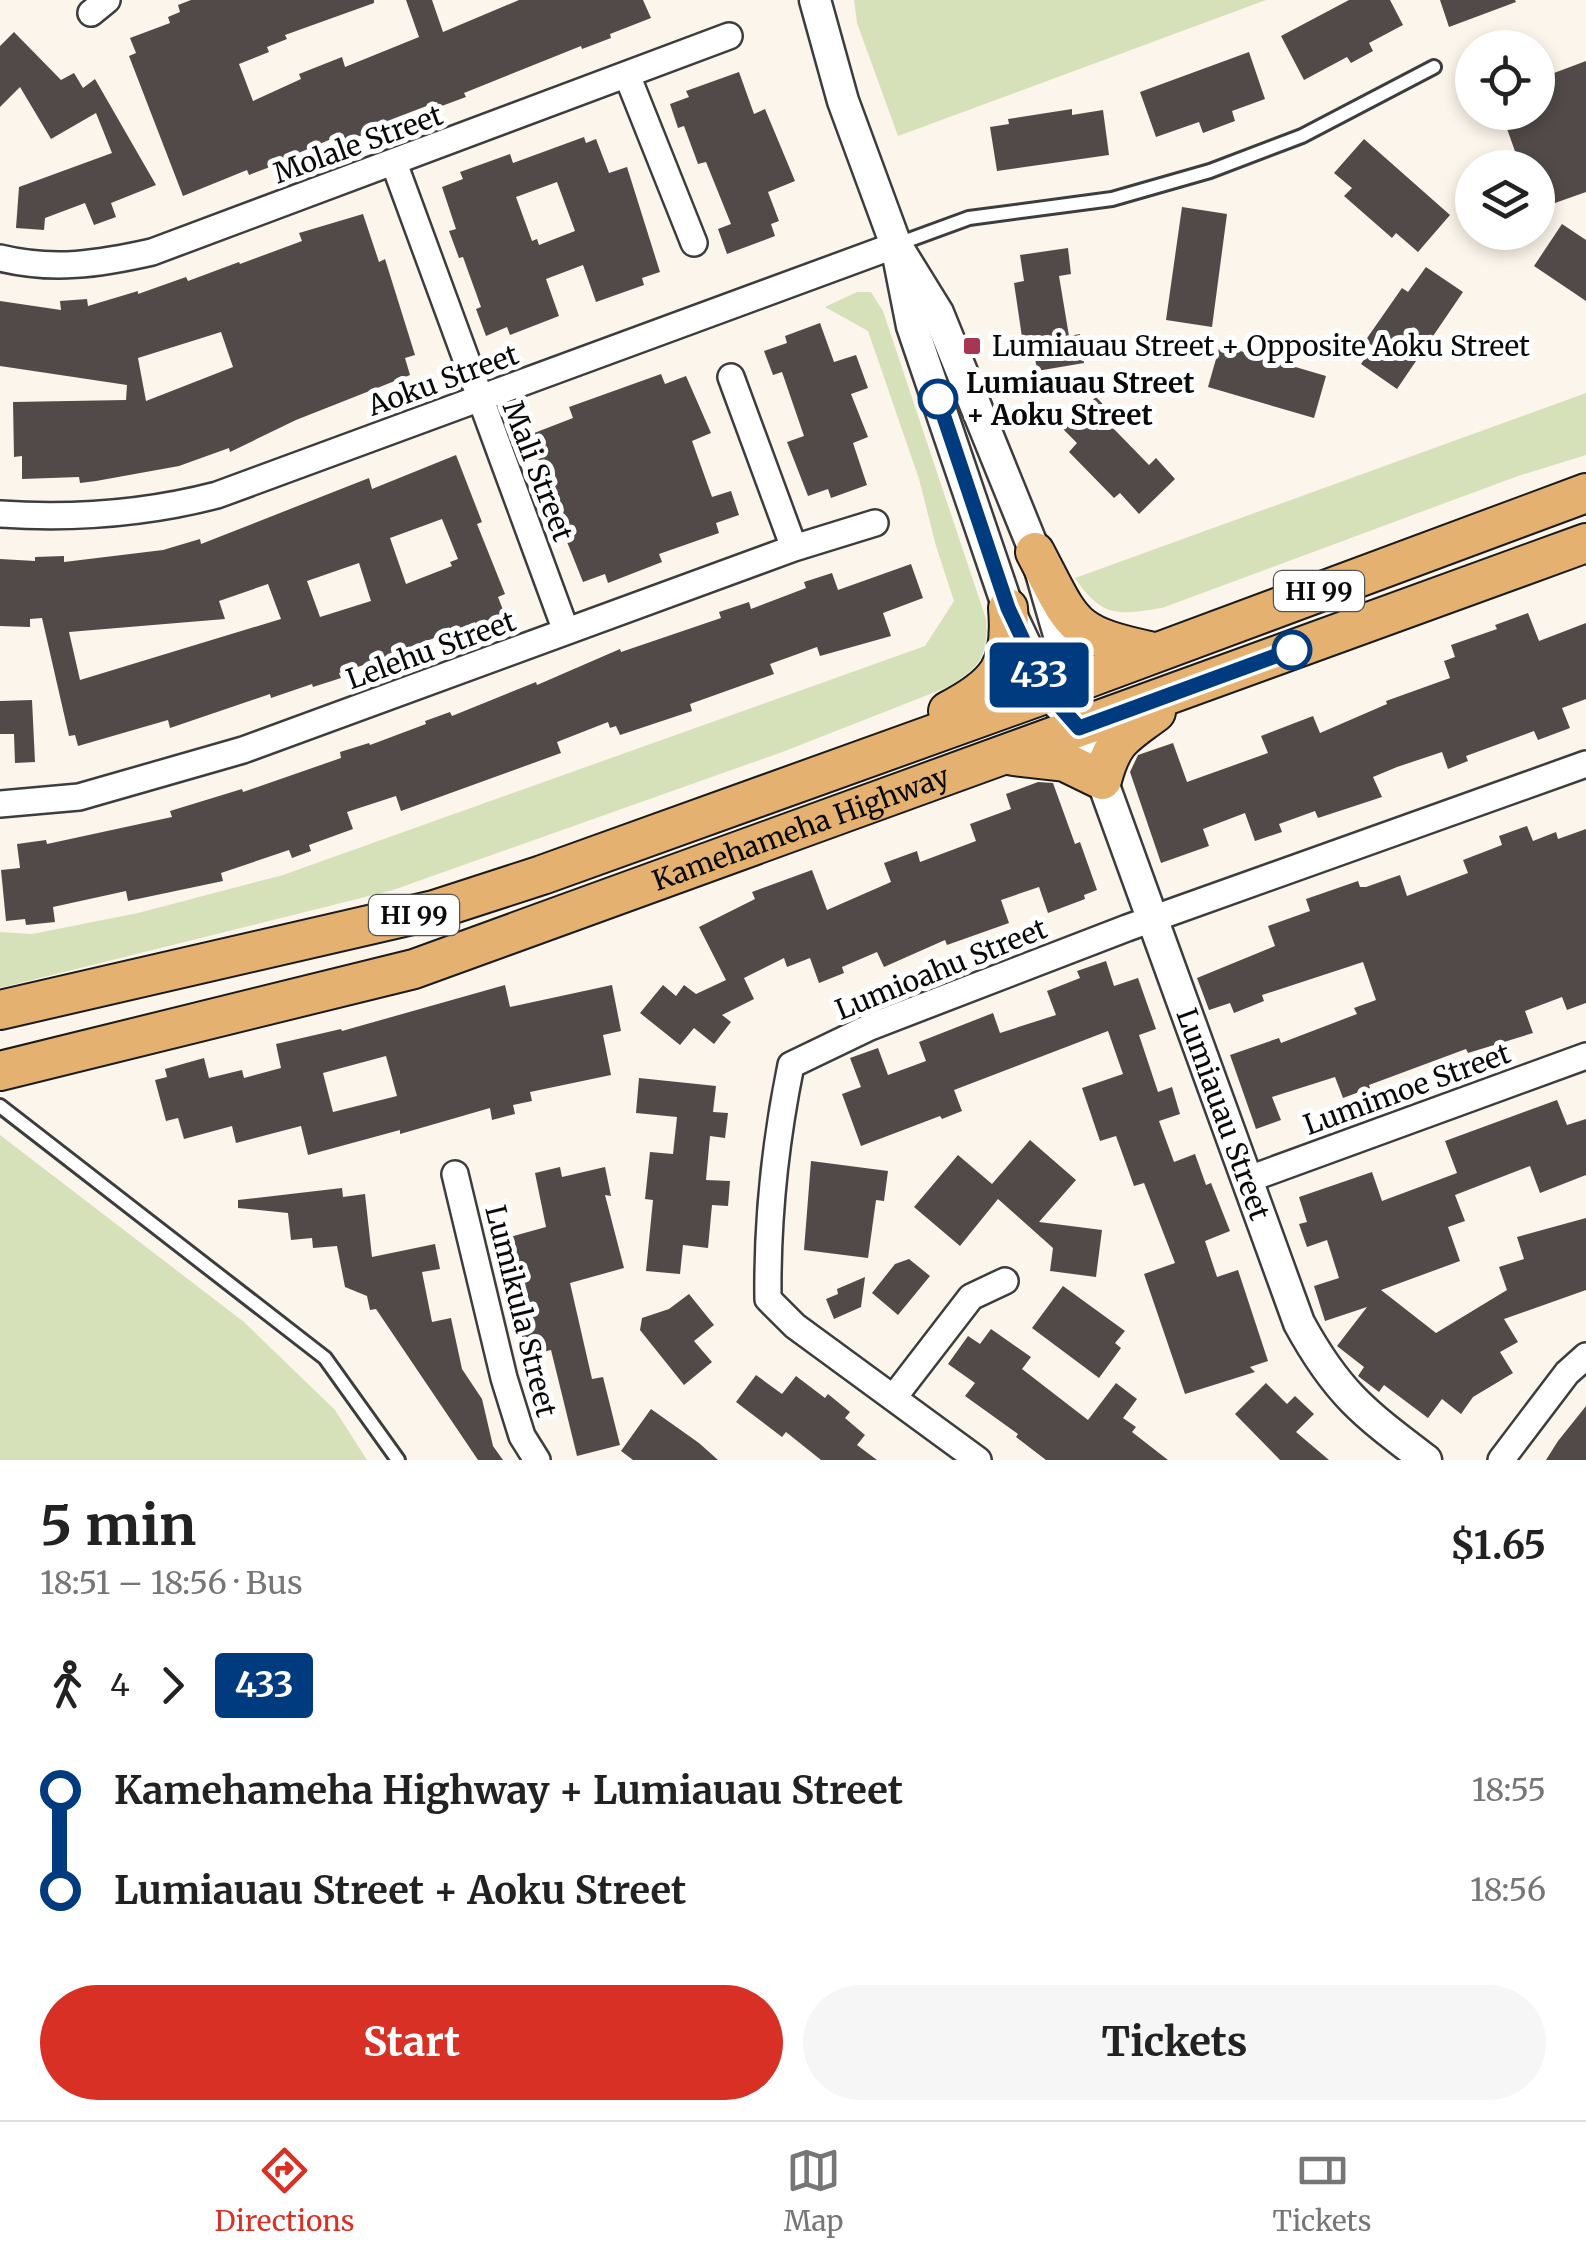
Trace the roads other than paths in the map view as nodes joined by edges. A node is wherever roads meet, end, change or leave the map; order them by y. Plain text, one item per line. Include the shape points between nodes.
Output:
1 (815, 0) edge
2 (729, 36) dead end
3 (1434, 67) dead end
4 (627, 76) junction
5 (394, 163) junction
6 (694, 243) dead end
7 (896, 245) junction
8 (0, 258) edge
9 (731, 377) dead end
10 (478, 398) junction
11 (1586, 493) edge
12 (0, 514) edge
13 (875, 523) dead end
14 (1586, 543) edge
15 (794, 548) junction
16 (1035, 552) junction
17 (1008, 608) junction
18 (566, 631) junction
19 (1154, 652) junction
20 (1188, 687) junction
21 (1060, 688) junction
22 (1079, 728) junction
23 (900, 744) junction
24 (1005, 756) junction
25 (1586, 764) edge
26 (1102, 780) junction
27 (0, 804) edge
28 (1150, 921) junction
29 (3, 1009) edge
30 (1586, 1056) edge
31 (8, 1069) edge
32 (0, 1106) edge
33 (456, 1174) dead end
34 (1249, 1179) junction
35 (1005, 1281) dead end
36 (1586, 1356) edge
37 (894, 1398) junction
38 (398, 1460) edge
39 (537, 1460) edge
40 (978, 1460) edge
41 (1426, 1460) edge
42 (1501, 1460) edge

1 - 7 street, Lumiauau Street
2 - 4 street, Molale Street
3 - 7 lane via 1302,136 1210,171 1112,199 969,218
4 - 5 street, Molale Street
4 - 6 street
5 - 8 street, Molale Street via 152,252 62,267
5 - 10 street, Mali Street
7 - 10 street, Aoku Street
7 - 16 street, Lumiauau Street via 938,313
7 - 17 street, Lumiauau Street via 912,326
9 - 15 street
10 - 12 street, Aoku Street via 163,509 57,518
10 - 18 street, Mali Street
11 - 19 main road, Kamehameha Highway / HI 99
13 - 15 street, Lelehu Street
14 - 20 main road, Kamehameha Highway / HI 99
15 - 18 street, Lelehu Street
16 - 19 main road via 1075,625 1104,642
16 - 21 street, Lumiauau Street
17 - 21 street, Lumiauau Street
17 - 23 main road via 1009,650 992,684
18 - 27 street, Lelehu Street via 242,750 79,796
19 - 21 main road, Kamehameha Highway / HI 99
20 - 22 main road, Kamehameha Highway / HI 99
20 - 26 main road via 1117,742
21 - 22 street, Lumiauau Street
21 - 23 main road, Kamehameha Highway / HI 99
22 - 24 main road, Kamehameha Highway / HI 99
22 - 26 street, Lumiauau Street
23 - 29 main road, Kamehameha Highway / HI 99 via 434,910
24 - 26 main road via 1066,762
24 - 31 main road, Kamehameha Highway / HI 99 via 414,969
25 - 28 street, Lumioahu Street
26 - 28 street, Lumiauau Street
28 - 34 street, Lumiauau Street
28 - 37 street, Lumioahu Street via 791,1065 774,1158 768,1299
30 - 34 street, Lumimoe Street
32 - 38 lane via 326,1358
33 - 39 street, Lumikula Street via 504,1378
34 - 41 street, Lumiauau Street via 1319,1360 1354,1404
35 - 37 street via 971,1297
36 - 42 street
37 - 40 street, Lumioahu Street

